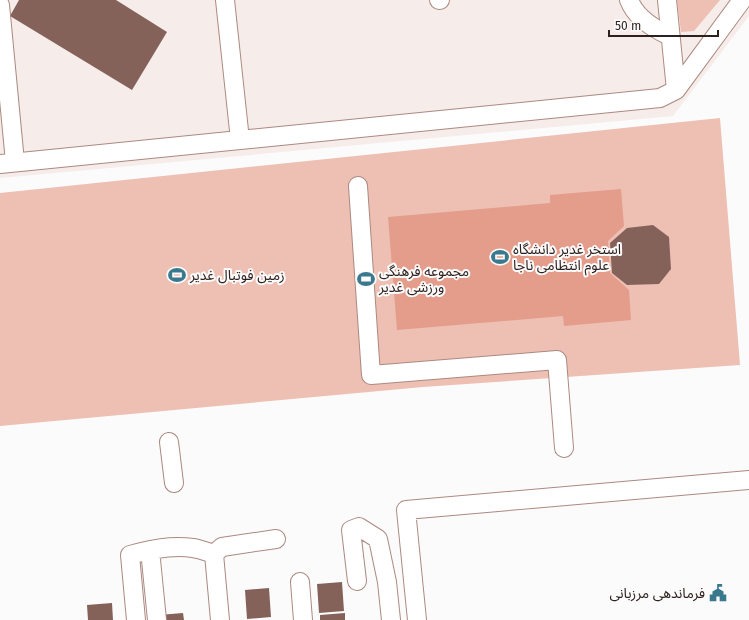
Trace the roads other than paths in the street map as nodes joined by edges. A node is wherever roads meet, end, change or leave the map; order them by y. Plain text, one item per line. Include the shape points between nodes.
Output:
1 (225, 0) edge
2 (629, 0) edge
3 (667, 0) edge
4 (742, 0) edge
5 (0, 5) edge
6 (670, 36) junction
7 (676, 90) junction
8 (240, 140) junction
9 (7, 163) edge
10 (358, 186) dead end
11 (169, 442) dead end
12 (564, 448) dead end
13 (749, 480) edge
14 (174, 484) dead end
15 (276, 539) dead end
16 (150, 550) junction
17 (214, 554) junction
18 (357, 581) dead end
19 (300, 582) dead end
20 (136, 620) edge
21 (157, 620) edge
22 (220, 620) edge
23 (303, 620) edge
24 (391, 620) edge
25 (417, 620) edge

1 - 8 lane
2 - 6 lane via 631,6 648,24
3 - 6 lane
4 - 7 lane
5 - 9 lane
6 - 7 lane
7 - 8 lane via 660,98
8 - 9 lane
10 - 12 lane via 371,375 557,360
11 - 14 lane
13 - 25 lane via 406,510
15 - 17 lane via 222,547
16 - 17 lane via 169,547 193,548
16 - 20 lane via 130,555
16 - 21 lane
17 - 22 lane
18 - 24 lane via 351,530 360,527 378,539 387,582
19 - 23 lane

